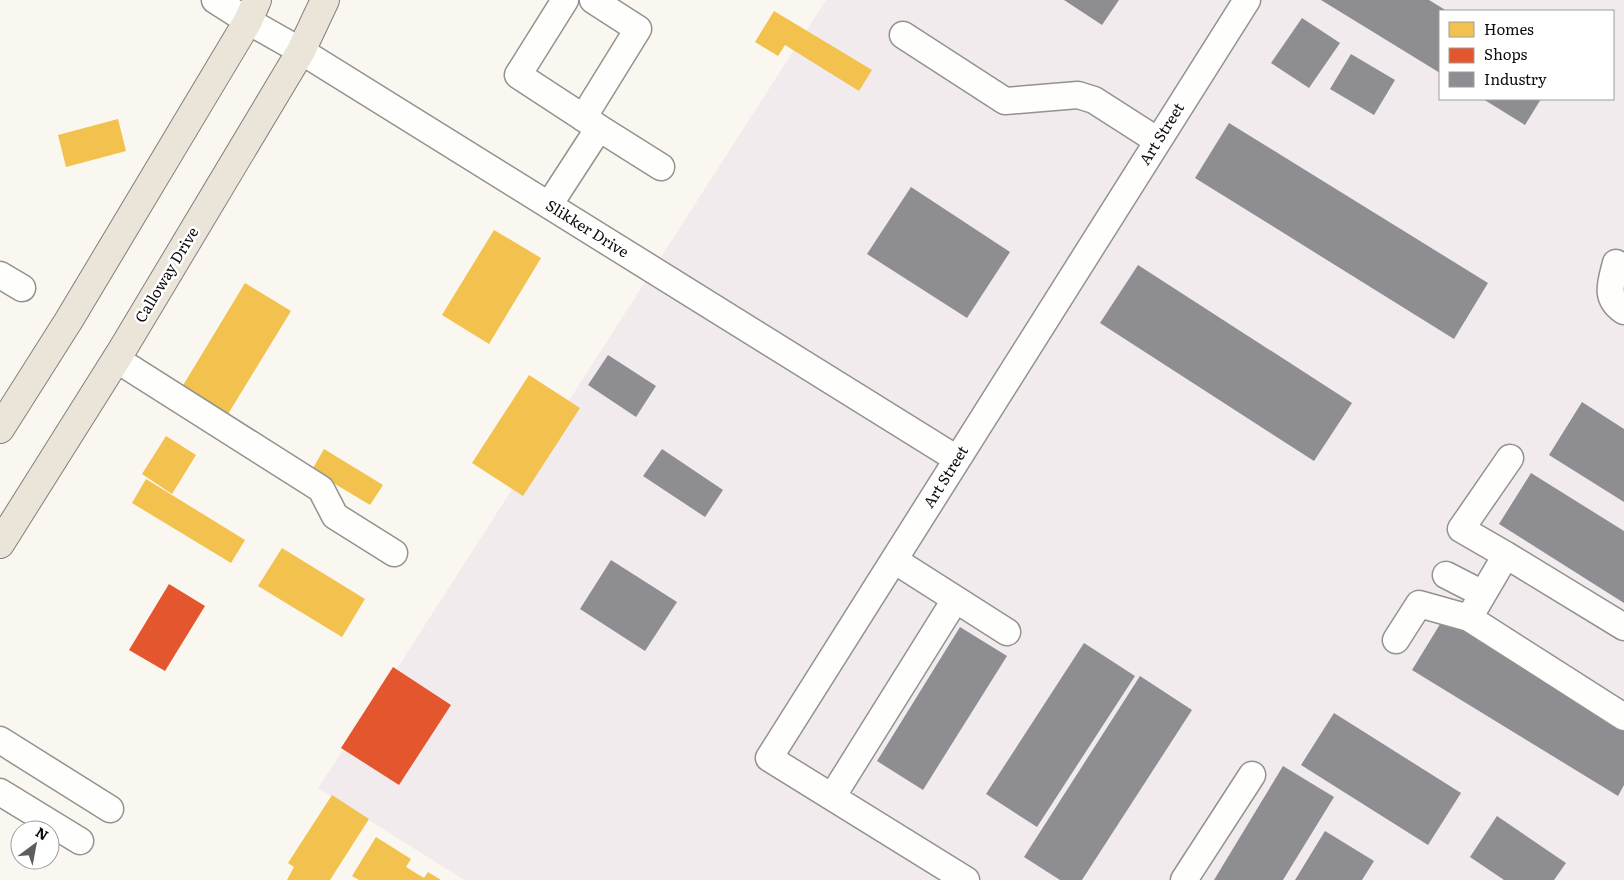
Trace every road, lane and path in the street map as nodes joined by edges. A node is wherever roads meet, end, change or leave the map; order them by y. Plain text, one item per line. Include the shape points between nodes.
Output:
1 (215, 0) edge
2 (325, 0) edge
3 (565, 0) edge
4 (593, 0) edge
5 (1247, 0) edge
6 (253, 10) edge
7 (903, 35) dead end
8 (301, 51) junction
9 (591, 123) junction
10 (1158, 141) junction
11 (661, 167) dead end
12 (549, 205) junction
13 (1616, 263) dead end
14 (0, 274) edge
15 (22, 288) dead end
16 (1624, 311) edge
17 (116, 359) junction
18 (0, 429) edge
19 (1510, 458) dead end
20 (957, 459) junction
21 (0, 544) edge
22 (394, 553) dead end
23 (1506, 555) junction
24 (894, 560) junction
25 (1446, 575) dead end
26 (1483, 594) junction
27 (956, 600) junction
28 (1469, 618) junction
29 (1624, 627) edge
30 (1008, 632) dead end
31 (1396, 640) dead end
32 (1624, 717) edge
33 (0, 740) edge
34 (1252, 775) dead end
35 (0, 792) edge
36 (832, 797) junction
37 (110, 809) dead end
38 (80, 841) dead end
39 (966, 880) edge
40 (1184, 880) edge

1 - 6 street, Slikker Drive
2 - 8 main road, Calloway Drive
3 - 9 street via 518,75
4 - 9 street via 638,29
5 - 10 street, Art Street
6 - 8 street, Slikker Drive
6 - 18 main road
7 - 10 street via 1005,101 1078,95 1094,100
8 - 12 street, Slikker Drive
8 - 17 main road, Calloway Drive
9 - 11 street
9 - 12 street
10 - 20 street, Art Street
12 - 20 street, Slikker Drive
13 - 16 street via 1610,289 1615,305
14 - 15 street
17 - 21 main road, Calloway Drive
17 - 22 street via 321,488 335,516
19 - 23 street via 1461,529
20 - 24 street, Art Street
23 - 26 street
23 - 29 street
24 - 27 street
24 - 36 street, Art Street via 769,758
25 - 26 street
26 - 28 street
27 - 30 street
27 - 36 street
28 - 31 street via 1419,604
28 - 32 street
33 - 37 street
34 - 40 street
35 - 38 street
36 - 39 street, Art Street

